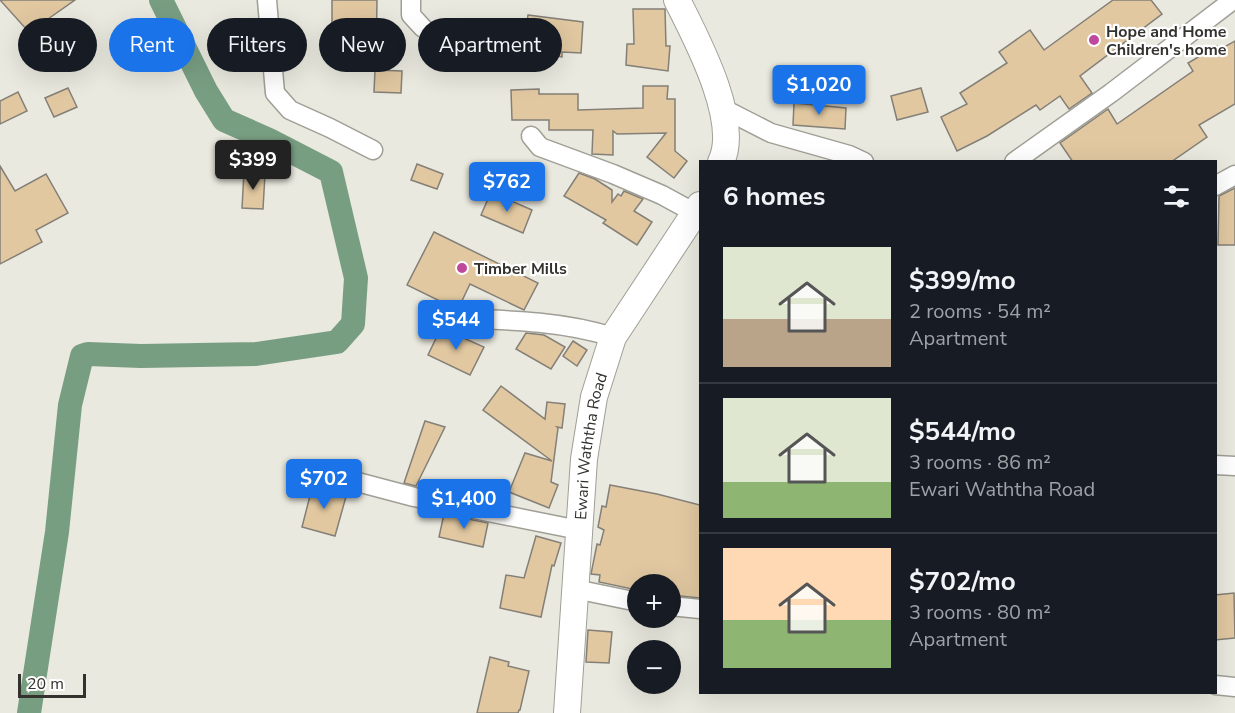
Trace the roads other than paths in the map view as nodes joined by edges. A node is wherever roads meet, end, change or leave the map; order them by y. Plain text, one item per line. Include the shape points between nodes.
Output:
1 (267, 0) edge
2 (411, 0) edge
3 (677, 0) edge
4 (1233, 0) edge
5 (418, 23) edge
6 (724, 109) junction
7 (531, 136) dead end
8 (373, 150) dead end
9 (723, 160) edge
10 (860, 160) edge
11 (1017, 160) edge
12 (1235, 175) edge
13 (1217, 185) edge
14 (698, 209) edge
15 (447, 318) dead end
16 (613, 337) junction
17 (1217, 465) edge
18 (1235, 466) edge
19 (331, 475) dead end
20 (579, 530) junction
21 (575, 588) junction
22 (627, 600) edge
23 (681, 607) edge
24 (699, 609) edge
25 (1217, 686) edge
26 (1235, 687) edge
27 (567, 713) edge

1 - 8 street via 275,93 290,110
2 - 5 street via 411,15
3 - 6 street via 698,41
4 - 11 street
6 - 9 street
6 - 10 street via 771,133
7 - 14 street via 540,147
12 - 13 street
14 - 16 street, Ewari Waththa Road
15 - 16 street via 541,322 586,328
16 - 20 street, Ewari Waththa Road via 594,397
17 - 18 street
19 - 20 street via 414,497
20 - 21 street, Ewari Waththa Road
21 - 22 street
21 - 27 street, Ewari Waththa Road
23 - 24 street
25 - 26 street

